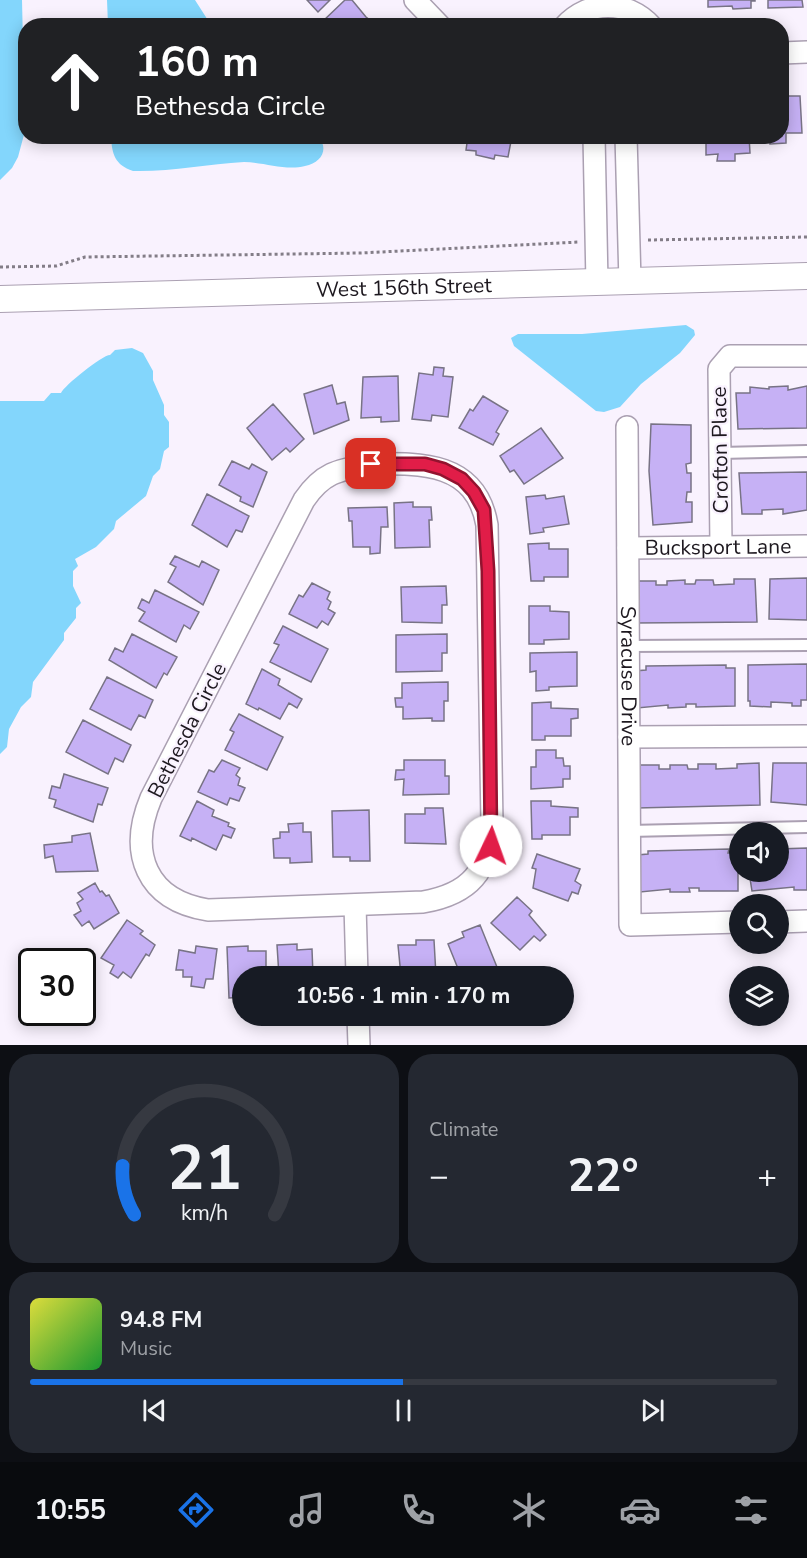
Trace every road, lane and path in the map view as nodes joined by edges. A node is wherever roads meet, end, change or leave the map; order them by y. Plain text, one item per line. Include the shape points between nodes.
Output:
1 (415, 0) edge
2 (432, 18) edge
3 (576, 18) edge
4 (642, 18) edge
5 (807, 52) edge
6 (789, 53) edge
7 (594, 144) edge
8 (626, 144) edge
9 (807, 237) edge
10 (629, 240) junction
11 (596, 242) junction
12 (0, 267) edge
13 (807, 276) edge
14 (630, 282) junction
15 (597, 283) junction
16 (0, 299) edge
17 (807, 356) edge
18 (627, 428) dead end
19 (807, 451) edge
20 (720, 453) junction
21 (807, 546) edge
22 (721, 547) junction
23 (628, 548) junction
24 (807, 645) edge
25 (628, 646) junction
26 (807, 736) edge
27 (629, 737) junction
28 (807, 827) edge
29 (629, 831) junction
30 (355, 905) junction
31 (807, 921) edge
32 (729, 922) edge
33 (789, 922) edge
34 (357, 966) edge
35 (358, 1026) edge
36 (359, 1045) edge

1 - 2 street
3 - 4 street via 585,10 611,4
5 - 6 street
7 - 11 street
8 - 10 street
9 - 10 path
10 - 14 street
11 - 12 path via 361,253 85,257 56,266
11 - 15 street
13 - 14 street, West 156th Street
14 - 15 street, West 156th Street
15 - 16 street, West 156th Street
17 - 20 street, Crofton Place via 730,356 719,369
18 - 23 street, Syracuse Drive
19 - 20 lane
20 - 22 street, Crofton Place
21 - 22 street, Bucksport Lane
22 - 23 street, Bucksport Lane
23 - 25 street, Syracuse Drive
24 - 25 lane
25 - 27 street, Syracuse Drive
26 - 27 street
27 - 29 street, Syracuse Drive
28 - 29 lane
29 - 32 street, Syracuse Drive via 630,925
30 - 30 street, Bethesda Circle via 423,902 453,893 473,880 491,846 484,510 462,479 425,464 371,464 344,469 316,483 151,798 140,831 144,862 153,880 179,902 193,907 208,910
30 - 34 street
31 - 33 street
35 - 36 street

